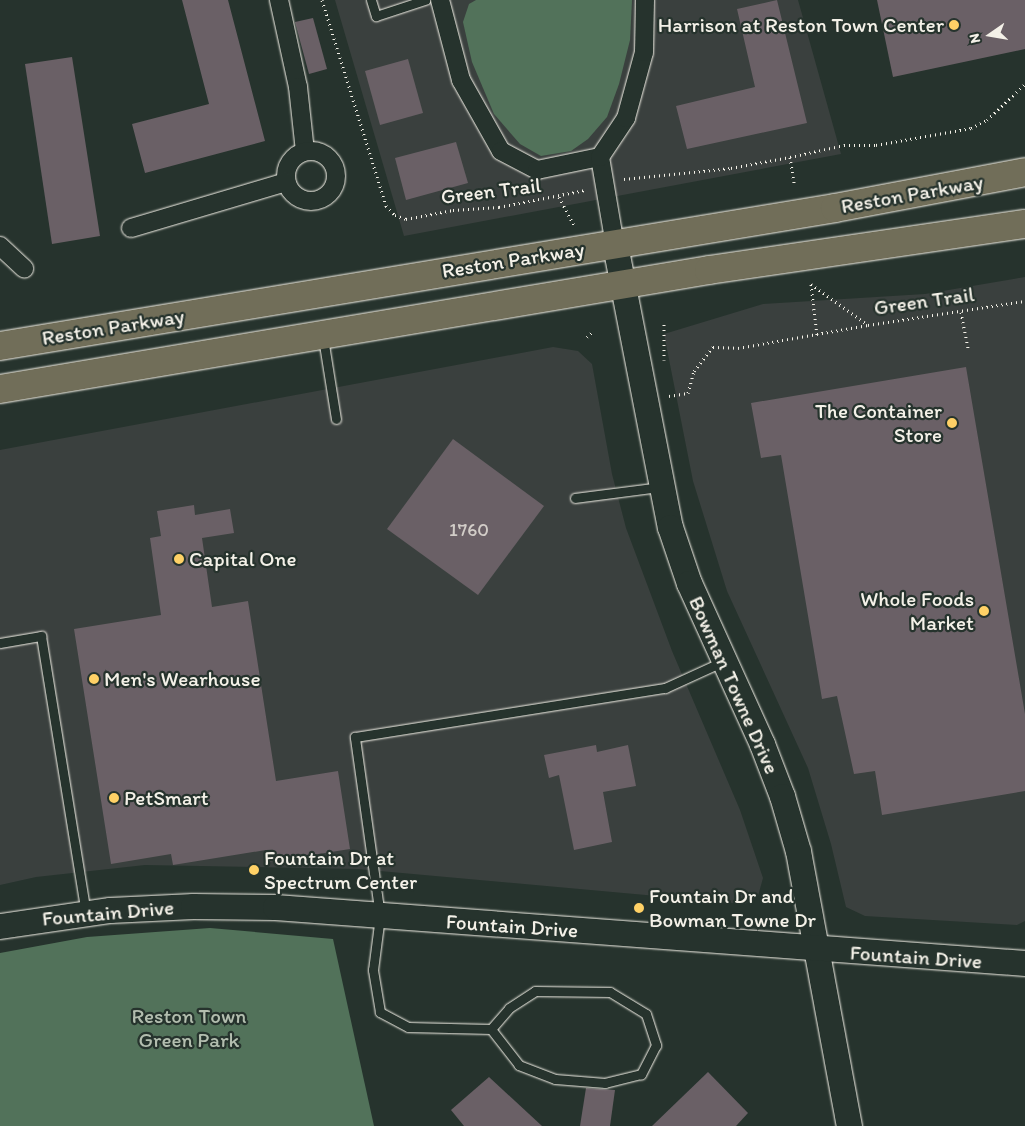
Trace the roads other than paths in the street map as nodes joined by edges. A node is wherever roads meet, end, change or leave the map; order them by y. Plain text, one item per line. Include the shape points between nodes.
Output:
1 (279, 0) edge
2 (371, 0) edge
3 (425, 0) edge
4 (440, 0) edge
5 (645, 0) edge
6 (305, 151) junction
7 (600, 157) junction
8 (1025, 172) edge
9 (286, 182) junction
10 (1025, 224) edge
11 (131, 228) dead end
12 (615, 245) junction
13 (0, 246) edge
14 (24, 268) dead end
15 (622, 286) junction
16 (322, 336) junction
17 (0, 346) edge
18 (0, 388) edge
19 (336, 419) dead end
20 (660, 487) junction
21 (575, 498) dead end
22 (0, 643) edge
23 (724, 660) junction
24 (86, 913) junction
25 (380, 916) junction
26 (0, 926) edge
27 (817, 949) junction
28 (1025, 963) edge
29 (491, 1029) junction
30 (848, 1126) edge

1 - 6 street via 298,87
2 - 3 lane via 376,16
4 - 7 street via 461,80 501,151 538,170
5 - 7 street via 644,52 626,118
6 - 9 street via 290,163
6 - 9 street via 318,152 330,158 336,170 336,184 329,194 317,201 304,201 293,194
7 - 12 street
8 - 12 main road, Reston Parkway
9 - 11 street
10 - 15 main road, Reston Parkway via 889,242
12 - 15 street, Bowman Towne Drive
12 - 17 main road, Reston Parkway
13 - 14 street
15 - 16 main road, Reston Parkway
15 - 20 street, Bowman Towne Drive
16 - 18 main road, Reston Parkway
16 - 19 lane
20 - 21 lane
20 - 23 street, Bowman Towne Drive via 689,583
22 - 24 lane via 41,636
23 - 25 lane via 665,688 356,737
23 - 27 street, Bowman Towne Drive via 782,796 798,851
24 - 25 street, Fountain Drive via 192,906 275,907
24 - 26 street, Fountain Drive
25 - 27 street, Fountain Drive
25 - 29 lane via 373,970 380,1012 408,1026
27 - 28 street, Fountain Drive
27 - 30 street, Bowman Towne Drive
29 - 29 lane via 520,1065 555,1079 605,1083 641,1074 656,1045 646,1014 610,992 535,991 509,1008

